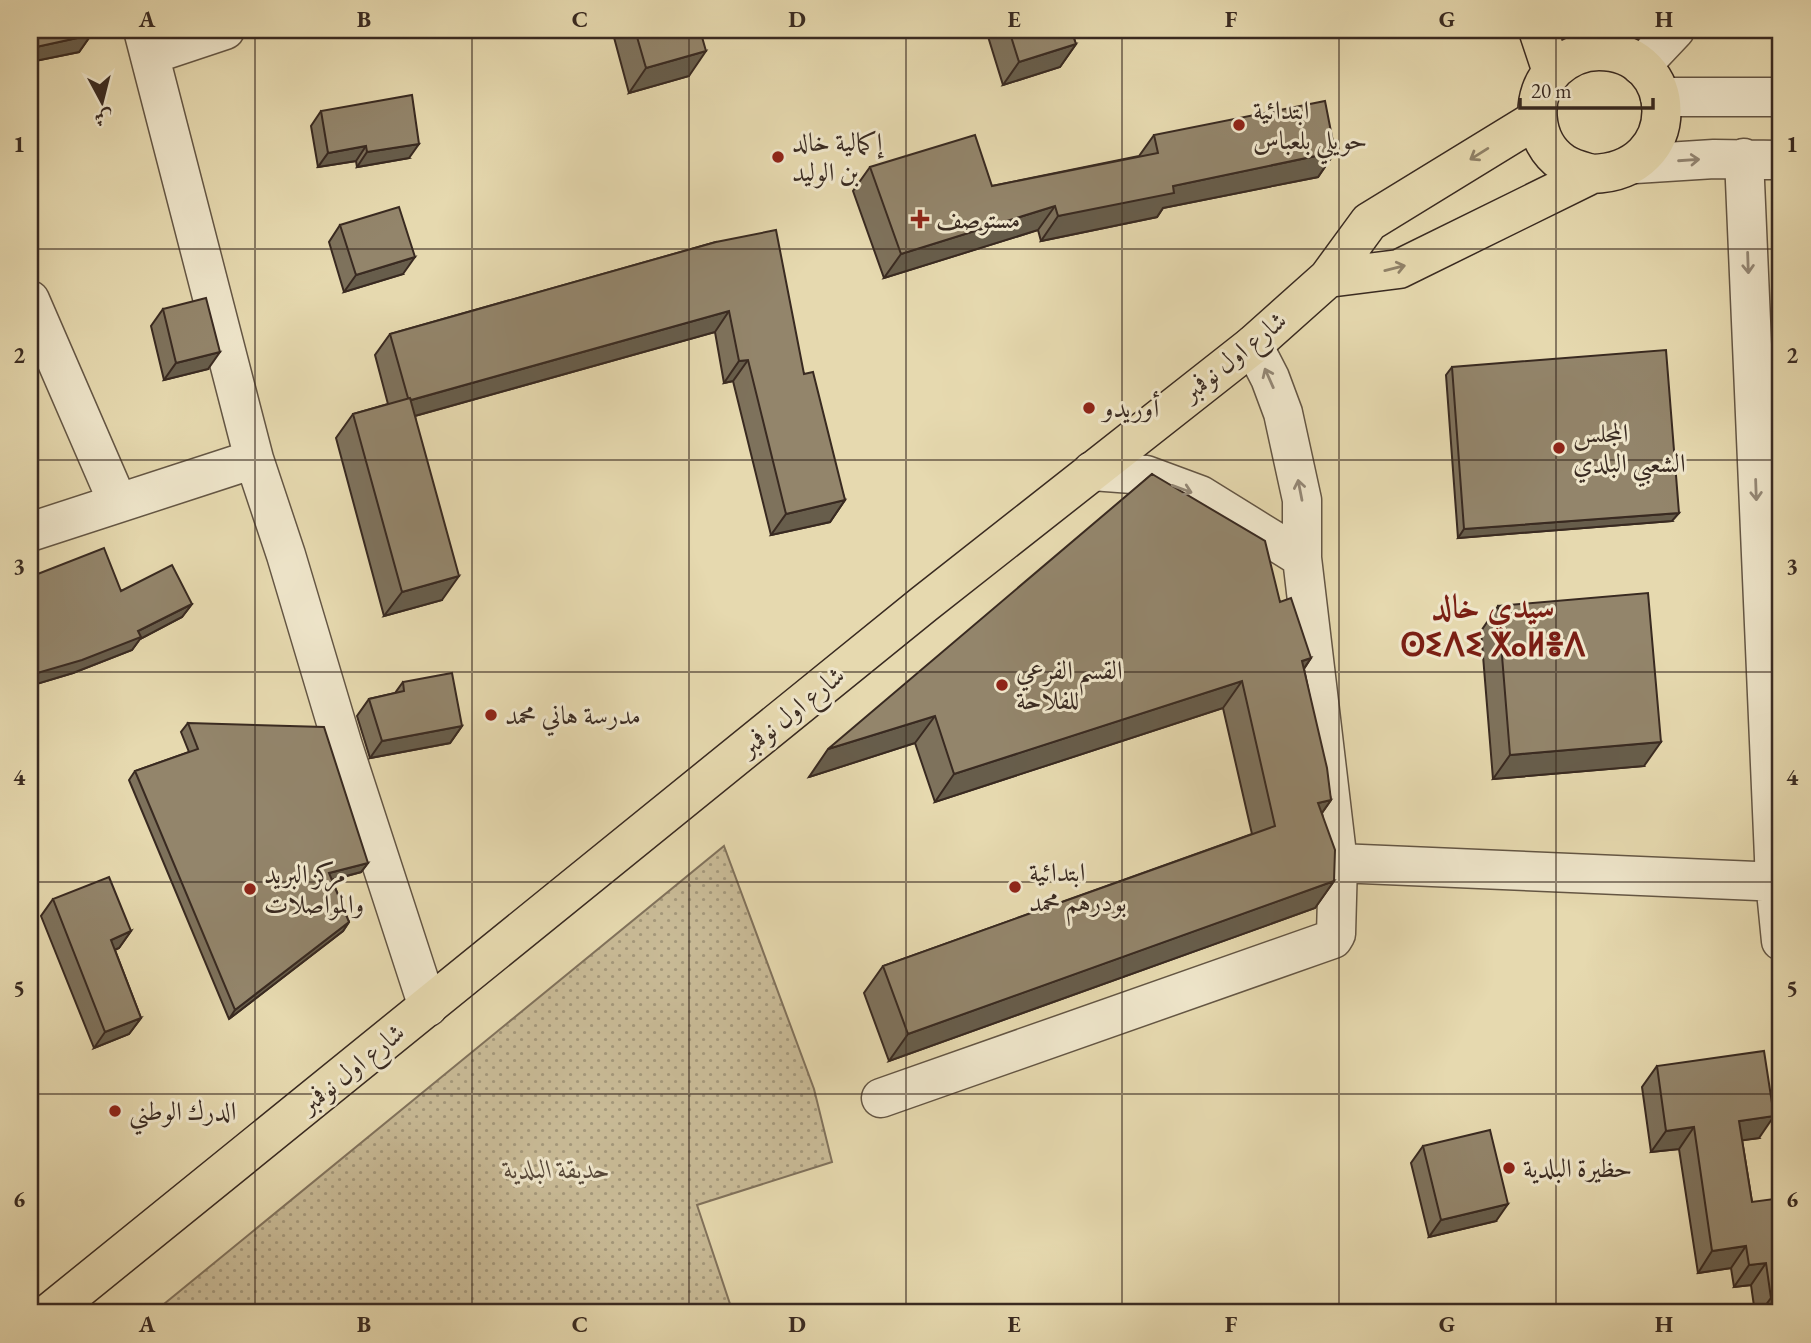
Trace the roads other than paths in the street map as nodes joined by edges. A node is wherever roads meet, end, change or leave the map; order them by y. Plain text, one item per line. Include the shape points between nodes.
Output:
1 (225, 30) edge
2 (1538, 30) edge
3 (1675, 30) edge
4 (146, 42) edge
5 (1616, 54) edge
6 (1552, 72) junction
7 (1781, 97) edge
8 (1537, 119) junction
9 (1744, 158) junction
10 (1781, 160) edge
11 (1635, 164) junction
12 (1592, 174) junction
13 (1328, 278) junction
14 (30, 300) edge
15 (1253, 345) junction
16 (30, 358) edge
17 (64, 378) junction
18 (254, 459) junction
19 (1092, 471) junction
20 (118, 503) junction
21 (30, 532) edge
22 (1302, 558) junction
23 (1338, 863) junction
24 (1778, 882) edge
25 (1781, 941) edge
26 (428, 1007) junction
27 (881, 1098) dead end
28 (49, 1313) edge

1 - 4 street
2 - 6 main road
3 - 5 street
4 - 18 street
5 - 6 main road via 1563,62
5 - 7 street
5 - 11 main road via 1662,115 1658,134
6 - 8 main road via 1543,86
8 - 12 main road via 1549,150 1561,162
8 -> 13 main road, شارع اول نوفمبر via 1369,222
9 - 10 street
11 -> 9 street
9 -> 24 street
11 - 12 main road via 1621,171
13 -> 12 main road via 1399,270
13 - 15 main road, شارع اول نوفمبر
14 - 17 street
15 - 19 main road, شارع اول نوفمبر
22 -> 15 street via 1302,500 1283,413
16 - 17 street
17 - 20 street
18 - 20 street
18 - 26 street
19 -> 22 street via 1146,475 1200,495
19 - 26 main road, شارع اول نوفمبر
20 - 21 street
22 - 23 street
23 - 24 street
23 - 27 street via 1334,939
24 - 25 street
26 - 28 main road, شارع اول نوفمبر

